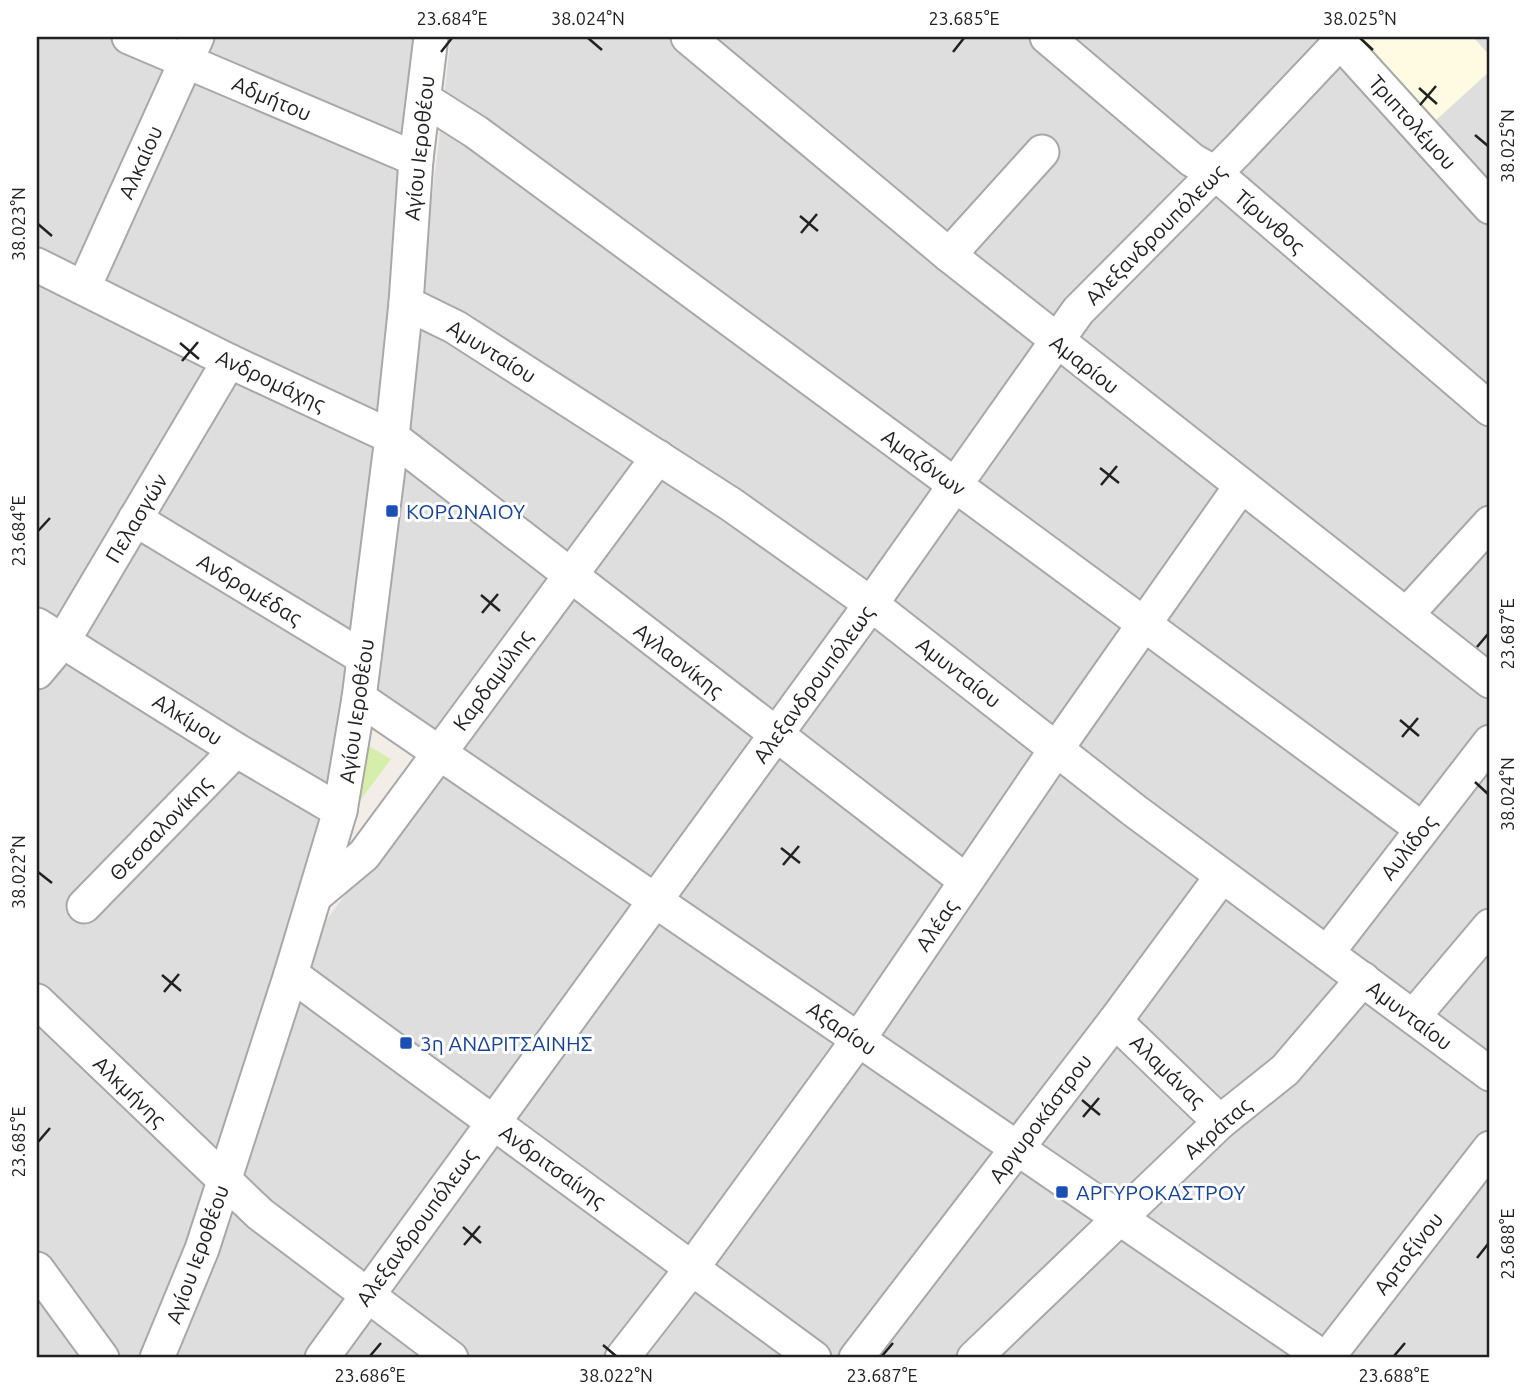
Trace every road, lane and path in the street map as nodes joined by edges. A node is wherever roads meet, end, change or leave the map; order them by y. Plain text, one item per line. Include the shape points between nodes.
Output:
1 (129, 37) edge
2 (431, 37) edge
3 (688, 37) edge
4 (1047, 37) edge
5 (1339, 39) edge
6 (191, 49) edge
7 (424, 99) junction
8 (1042, 152) dead end
9 (416, 159) junction
10 (1215, 173) junction
11 (1490, 207) edge
12 (949, 255) junction
13 (37, 267) edge
14 (84, 287) junction
15 (406, 303) junction
16 (1057, 342) junction
17 (229, 360) junction
18 (1490, 408) edge
19 (392, 437) junction
20 (658, 457) junction
21 (956, 486) junction
22 (1241, 486) junction
23 (135, 519) junction
24 (1490, 523) edge
25 (569, 574) junction
26 (871, 604) junction
27 (1407, 614) junction
28 (1144, 625) junction
29 (50, 633) edge
30 (364, 658) junction
31 (37, 672) edge
32 (1490, 681) edge
33 (359, 698) junction
34 (776, 735) junction
35 (1490, 742) edge
36 (1056, 748) junction
37 (236, 750) junction
38 (438, 753) junction
39 (340, 811) junction
40 (1422, 829) junction
41 (1222, 876) junction
42 (966, 881) junction
43 (316, 895) junction
44 (654, 900) junction
45 (84, 906) dead end
46 (1490, 926) edge
47 (1327, 953) junction
48 (291, 974) junction
49 (1363, 979) junction
50 (37, 1001) edge
51 (1413, 1017) junction
52 (1115, 1021) junction
53 (858, 1040) junction
54 (1490, 1074) edge
55 (493, 1122) junction
56 (1220, 1122) junction
57 (1017, 1149) junction
58 (1490, 1149) edge
59 (224, 1181) junction
60 (1119, 1217) junction
61 (692, 1268) junction
62 (37, 1269) edge
63 (367, 1294) junction
64 (102, 1358) edge
65 (157, 1358) edge
66 (322, 1358) edge
67 (451, 1358) edge
68 (622, 1358) edge
69 (814, 1358) edge
70 (856, 1358) edge
71 (974, 1358) edge
72 (1325, 1358) edge

1 - 6 street, Αδμήτου
2 - 7 street, Αγίου Ιεροθέου
3 - 12 street, Αμαρίου
4 - 10 street, Τίρυνθος via 1192,160
5 - 10 street, Αλεξανδρουπόλεως
5 - 11 street, Τριπτολέμου
6 - 9 street, Αδμήτου
6 - 14 street, Αλκαίου
7 - 9 street, Αγίου Ιεροθέου
7 - 21 street, Αμαζόνων via 476,132
8 - 12 street
9 - 15 street, Αγίου Ιεροθέου
10 - 16 street, Αλεξανδρουπόλεως via 1078,312
10 - 18 street, Τίρυνθος
12 - 16 street, Αμαρίου
13 - 14 street, Ανδρομάχης
14 - 17 street, Ανδρομάχης
15 - 19 street, Αγίου Ιεροθέου
15 - 20 street, Αμυνταίου via 455,327
16 - 21 street, Αλεξανδρουπόλεως
16 - 22 street, Αμαρίου
17 - 19 street, Ανδρομάχης
17 - 23 street, Πελασγών
19 - 25 street, Αγλαονίκης
19 - 30 street, Αγίου Ιεροθέου
20 - 25 street, Καρδαμύλης
20 - 26 street, Αμυνταίου
21 - 26 street, Αλεξανδρουπόλεως
21 - 28 street, Αμαζόνων
22 - 27 street, Αμαρίου
22 - 28 street, Αλέας
23 - 29 street, Πελασγών
23 - 30 street, Ανδρομέδας
24 - 27 street
25 - 34 street, Αγλαονίκης
25 - 38 street, Καρδαμύλης
26 - 34 street, Αλεξανδρουπόλεως
26 - 36 street, Αμυνταίου
27 - 32 street, Αμαρίου
28 - 36 street, Αλέας
28 - 40 street, Αμαζόνων
29 - 31 street, Πελασγών
29 - 37 street, Αλκίμου
30 - 33 street, Αγίου Ιεροθέου
33 - 38 street, Αξαρίου
33 - 39 street, Αγίου Ιεροθέου
34 - 42 street, Αγλαονίκης
34 - 44 street, Αλεξανδρουπόλεως
35 - 40 street, Αυλίδος
36 - 41 street, Αμυνταίου
36 - 42 street, Αλέας
37 - 39 street, Αλκίμου
37 - 45 street, Θεσσαλονίκης
38 - 43 street, Καρδαμύλης via 364,855
38 - 44 street, Αξαρίου
39 - 43 street, Αγίου Ιεροθέου
40 - 47 street, Αυλίδος
41 - 47 street, Αμυνταίου
41 - 52 street, Αργυροκάστρου
42 - 53 street, Αλέας
43 - 48 street, Αγίου Ιεροθέου
44 - 53 street, Αξαρίου
44 - 55 street, Αλεξανδρουπόλεως
46 - 51 street
47 - 49 street, Αμυνταίου
48 - 55 street, Ανδριτσαίνης
48 - 59 street, Αγίου Ιεροθέου
49 - 51 street, Αμυνταίου
49 - 56 street, Ακράτας via 1285,1070
50 - 59 street, Αλκμήνης
51 - 54 street, Αμυνταίου
52 - 56 street, Αλαμάνας
52 - 57 street, Αργυροκάστρου
53 - 57 street, Αξαρίου
53 - 61 street, Αλέας
55 - 61 street, Ανδριτσαίνης
55 - 63 street, Αλεξανδρουπόλεως
56 - 60 street, Ακράτας
57 - 60 street, Αξαρίου
57 - 70 street, Αργυροκάστρου
58 - 72 street, Αρτοξίνου
59 - 63 street, Αλκμήνης via 260,1214
59 - 65 street, Αγίου Ιεροθέου via 183,1300
60 - 71 street, Ακράτας
60 - 72 street, Αξαρίου
61 - 68 street, Αλέας
61 - 69 street, Ανδριτσαίνης
62 - 64 street
63 - 66 street, Αλεξανδρουπόλεως
63 - 67 street, Αλκμήνης

